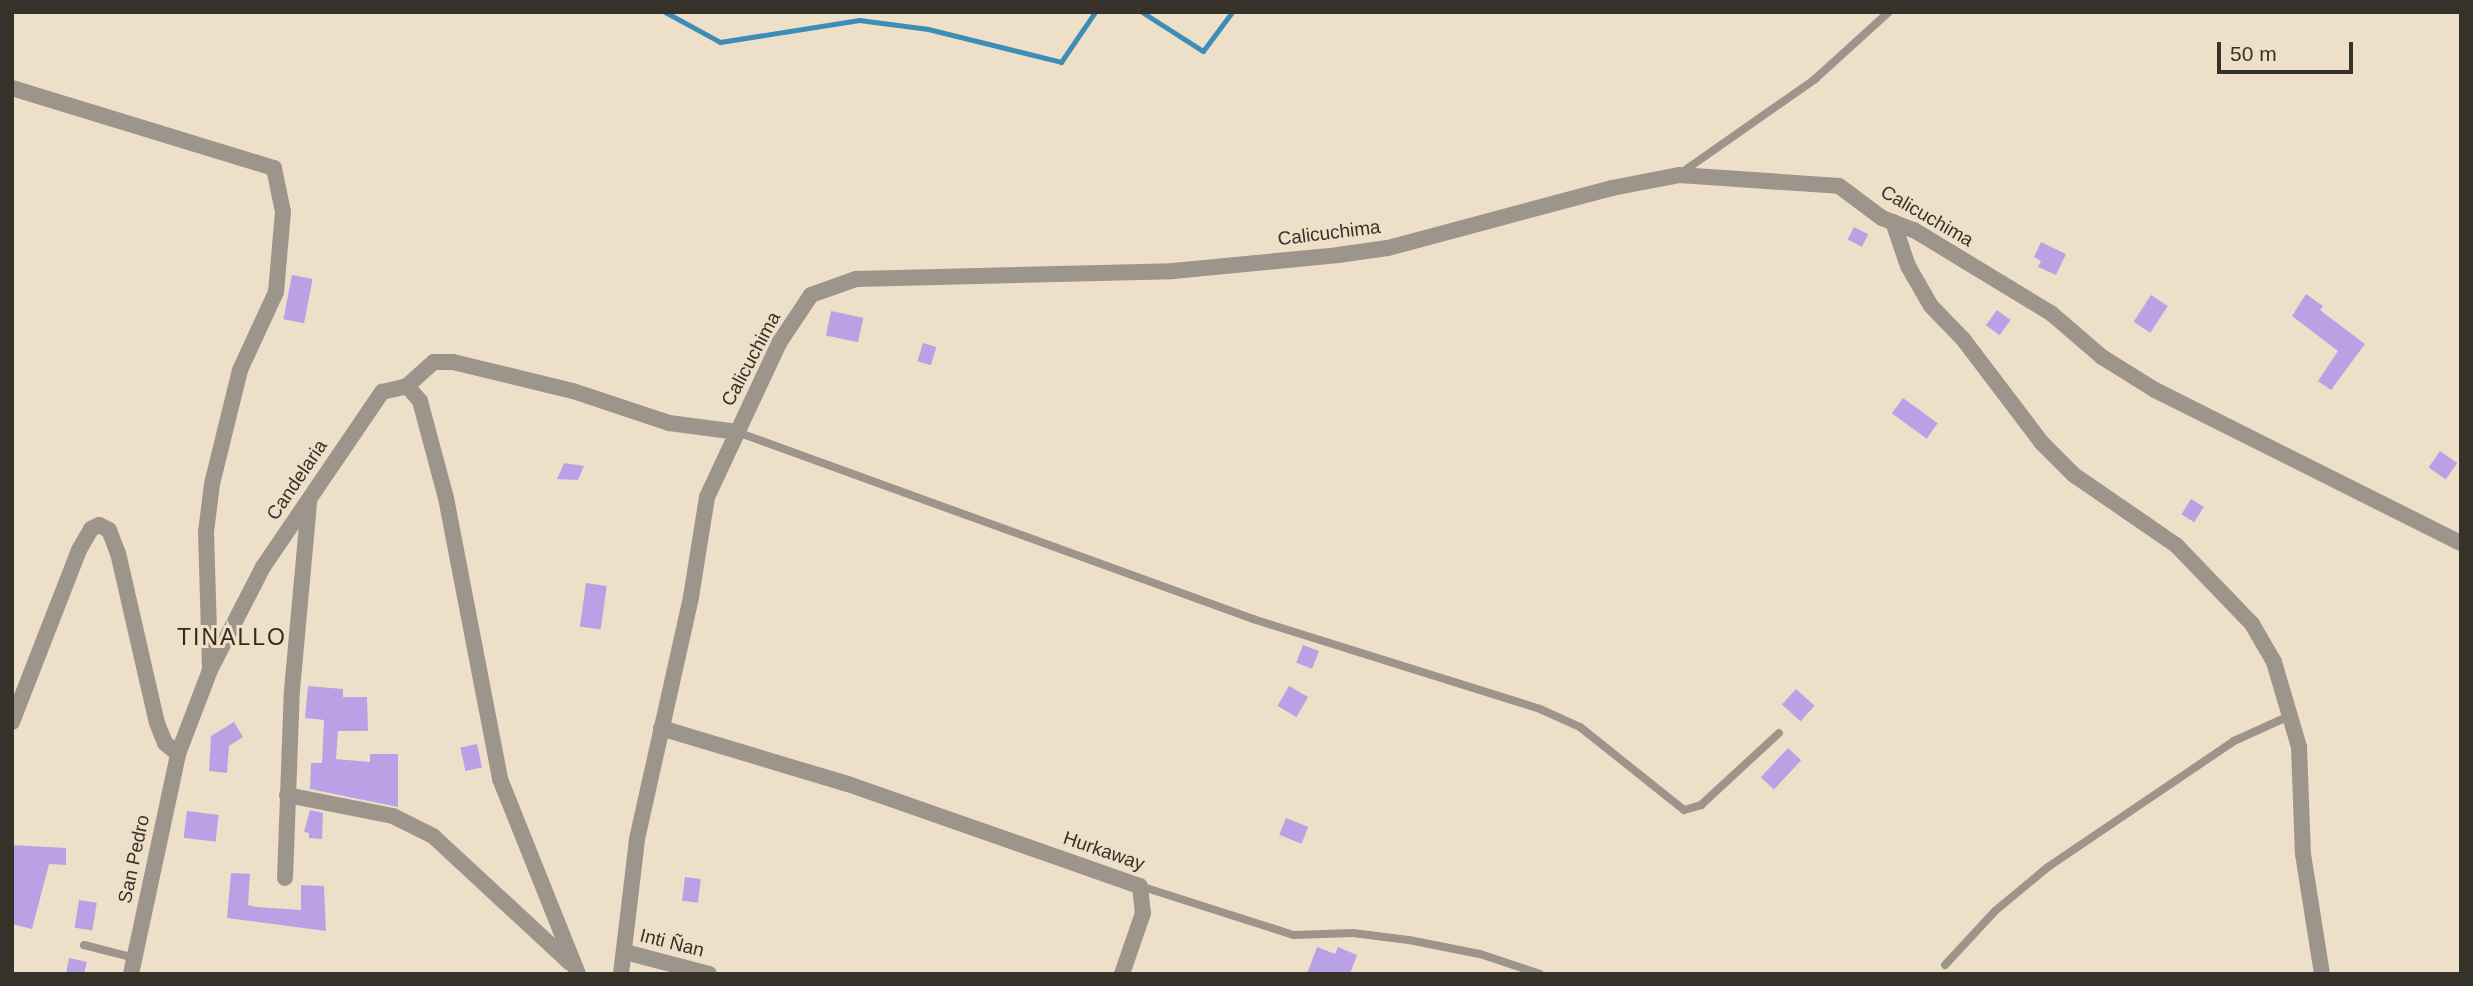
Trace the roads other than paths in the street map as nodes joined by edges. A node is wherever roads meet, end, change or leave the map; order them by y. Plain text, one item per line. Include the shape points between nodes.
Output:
1 (1889, 12) edge
2 (12, 88) edge
3 (1679, 174) junction
4 (1892, 222) junction
5 (407, 386) junction
6 (737, 432) junction
7 (309, 501) junction
8 (2461, 543) edge
9 (210, 670) junction
10 (2289, 716) junction
11 (12, 722) edge
12 (661, 728) junction
13 (1779, 733) dead end
14 (178, 754) junction
15 (287, 795) junction
16 (285, 878) dead end
17 (1140, 886) junction
18 (84, 946) dead end
19 (625, 953) junction
20 (1944, 965) dead end
21 (133, 966) edge
22 (576, 970) edge
23 (621, 974) edge
24 (709, 974) edge
25 (1122, 974) edge
26 (1540, 974) edge
27 (2322, 974) edge

1 - 3 lane via 1815,79
2 - 9 street via 274,168 283,212 276,292 240,370 212,484 206,532
3 - 4 street, Calicuchima via 1839,186
3 - 6 street, Calicuchima via 1388,248 1338,255 1146,272 856,279 811,295 779,342
4 - 8 street, Calicuchima via 1914,230 2052,314 2102,357 2155,390
4 - 10 street via 1908,266 1931,306 1963,339 2042,443 2074,475 2176,545 2252,624 2274,662
5 - 6 street, Candelaria via 433,362 453,362 573,391 669,423
5 - 7 street, Candelaria via 382,392
5 - 22 street via 420,401 431,435 500,779
6 - 12 street, Calicuchima via 707,497
6 - 13 lane via 1253,619 1540,709 1580,727 1684,810 1701,805
7 - 9 street, Candelaria via 263,567
7 - 15 street
9 - 14 street, Candelaria
10 - 20 lane via 2234,741 2048,867 1995,911
10 - 27 street via 2299,747 2303,854
11 - 14 street via 79,550 91,529 99,525 109,530 118,553 157,723 165,744
12 - 17 street, Hurkaway via 848,784
12 - 19 street, Calicuchima via 637,839
14 - 21 street, San Pedro
15 - 16 street
15 - 22 street via 393,816 433,836
17 - 25 street via 1143,913
17 - 26 lane, Hurkaway via 1294,935 1353,933 1409,940 1480,954
18 - 21 lane
19 - 23 street, Calicuchima
19 - 24 street, Inti Ñan

